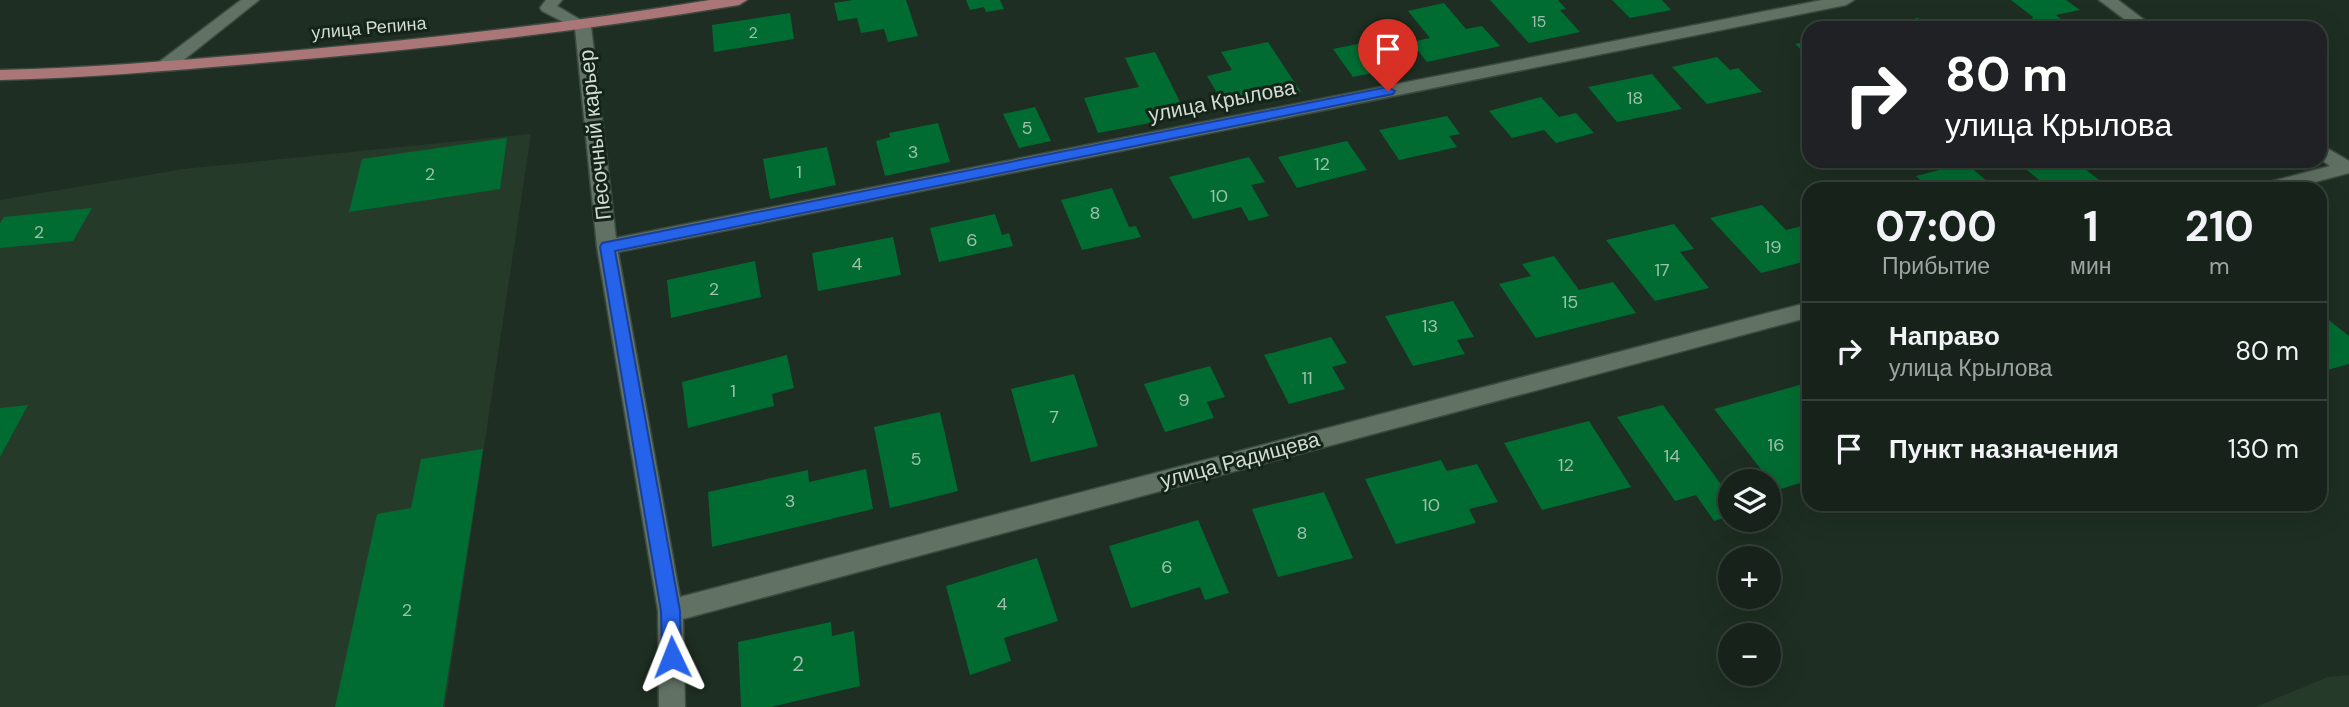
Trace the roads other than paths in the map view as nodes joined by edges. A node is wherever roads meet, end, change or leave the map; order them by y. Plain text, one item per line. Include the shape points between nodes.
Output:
1 (251, 0) edge
2 (554, 0) edge
3 (739, 0) edge
4 (1846, 0) edge
5 (2107, 0) edge
6 (2137, 21) edge
7 (583, 26) junction
8 (165, 66) junction
9 (0, 75) edge
10 (2327, 155) edge
11 (2292, 182) edge
12 (607, 247) junction
13 (1802, 312) edge
14 (670, 611) junction
15 (672, 707) edge

1 - 8 street
2 - 7 street, Песочный карьер via 548,8
3 - 7 main road, улица Репина
4 - 12 street, улица Крылова
5 - 6 street
7 - 8 main road, улица Репина
7 - 12 street, Песочный карьер
8 - 9 main road, улица Репина
10 - 11 street via 2346,168
12 - 14 street, Песочный карьер
13 - 14 street, улица Радищева
14 - 15 street, Песочный карьер

